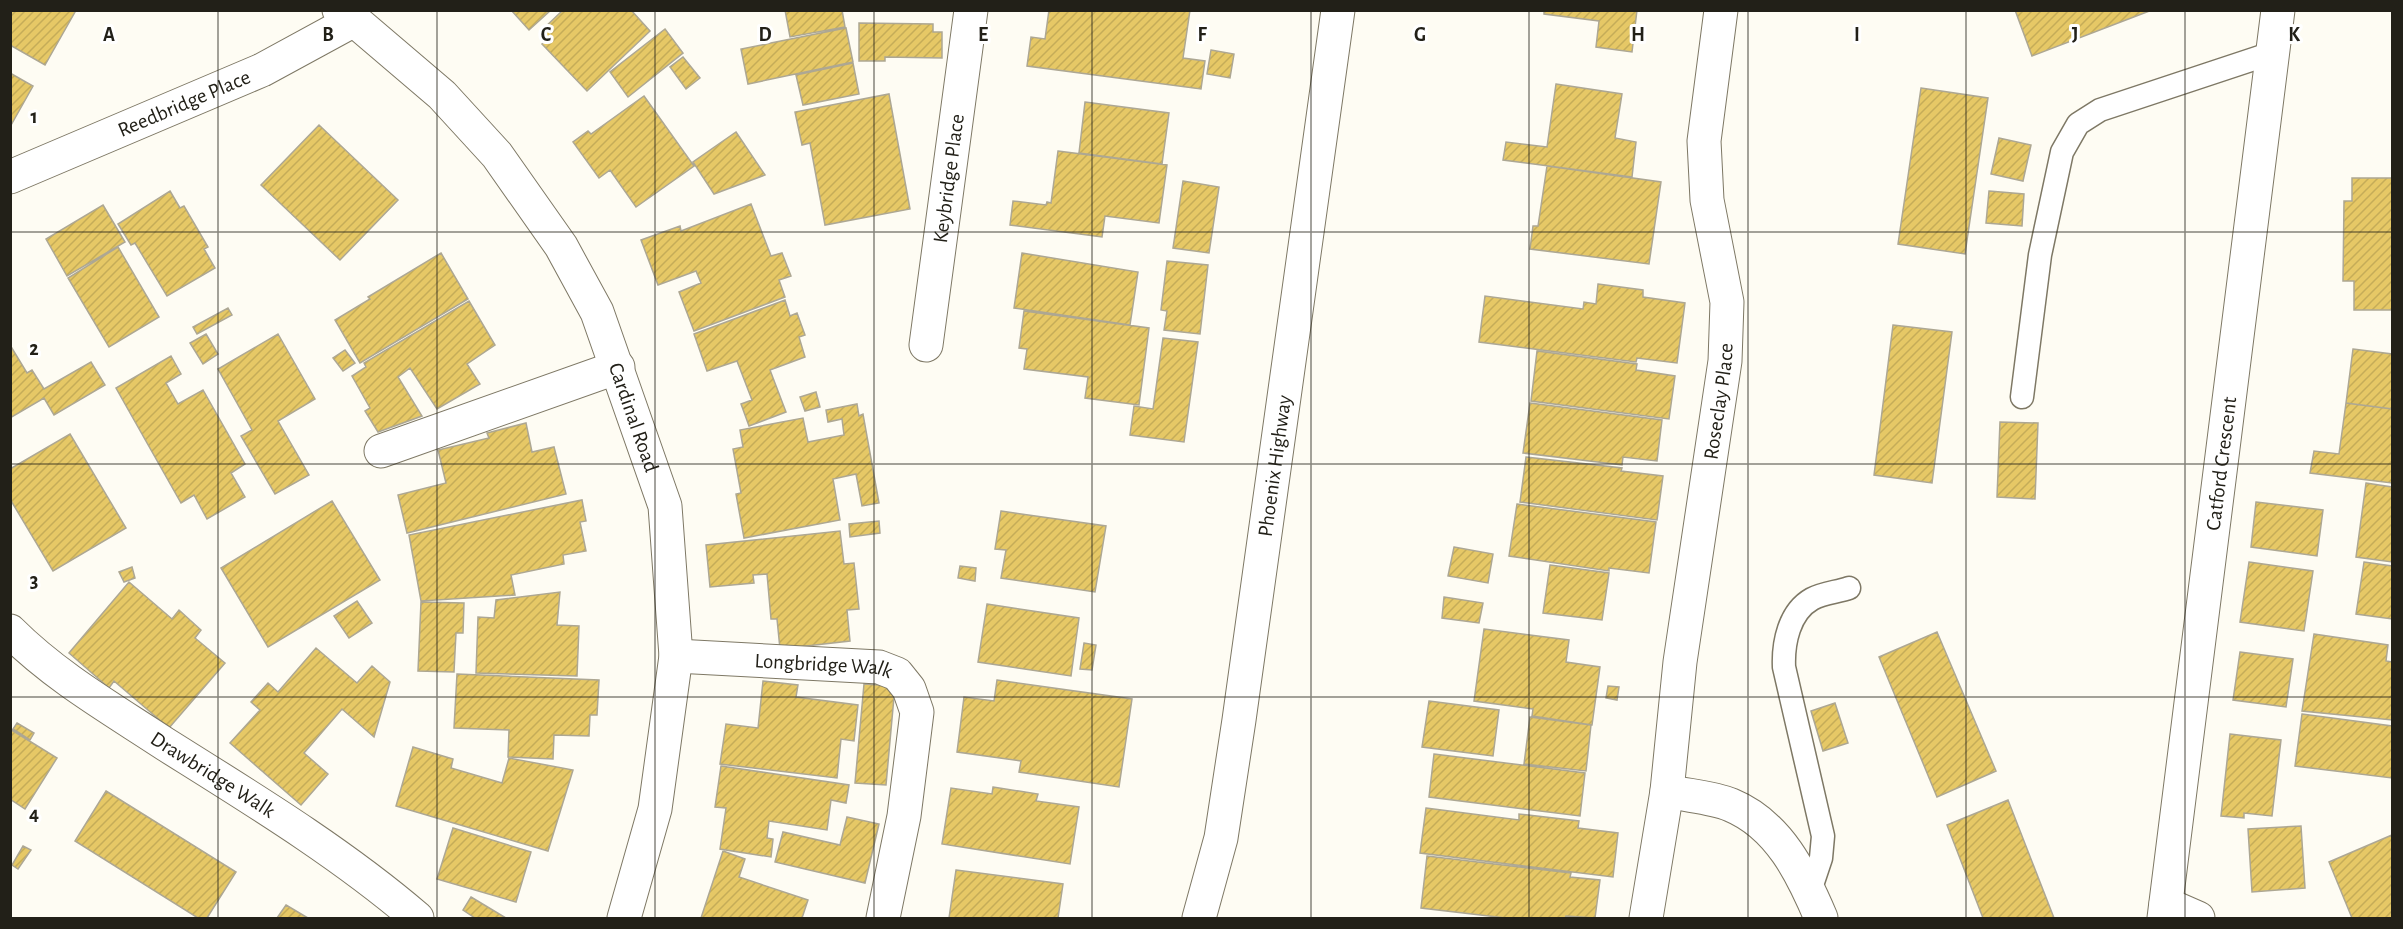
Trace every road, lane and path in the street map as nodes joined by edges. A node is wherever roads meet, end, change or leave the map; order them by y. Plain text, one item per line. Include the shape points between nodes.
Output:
1 (971, 10) edge
2 (1338, 10) edge
3 (1721, 10) edge
4 (2278, 10) edge
5 (346, 15) edge
6 (2272, 53) junction
7 (10, 177) edge
8 (926, 345) dead end
9 (618, 367) junction
10 (2022, 397) dead end
11 (381, 451) dead end
12 (1849, 588) dead end
13 (10, 631) edge
14 (676, 656) junction
15 (1667, 791) junction
16 (1816, 905) edge
17 (2165, 911) edge
18 (417, 918) edge
19 (624, 918) edge
20 (883, 918) edge
21 (1199, 918) edge
22 (1646, 918) edge
23 (2198, 918) edge

1 - 8 street, Keybridge Place
2 - 21 street, Phoenix Highway via 1221,838
3 - 15 street, Roseclay Place via 1704,141 1707,200 1727,302 1725,361 1680,662
4 - 6 street, Catford Crescent
5 - 7 street, Reedbridge Place via 262,70
5 - 9 street, Cardinal Road via 442,95 497,155 561,246 597,312
6 - 10 lane via 2100,110 2078,124 2062,152 2040,255
6 - 17 street, Catford Crescent
9 - 11 street
9 - 14 street, Cardinal Road via 665,506
12 - 16 lane via 1811,600 1792,622 1784,644 1784,667 1823,836
13 - 18 street, Drawbridge Walk via 37,658 246,795
14 - 19 street, Cardinal Road via 654,809
14 - 20 street, Longbridge Walk via 879,667 897,674 909,689 917,712 904,816
15 - 16 street via 1730,805 1757,821 1781,841
15 - 22 street, Roseclay Place
17 - 23 street

